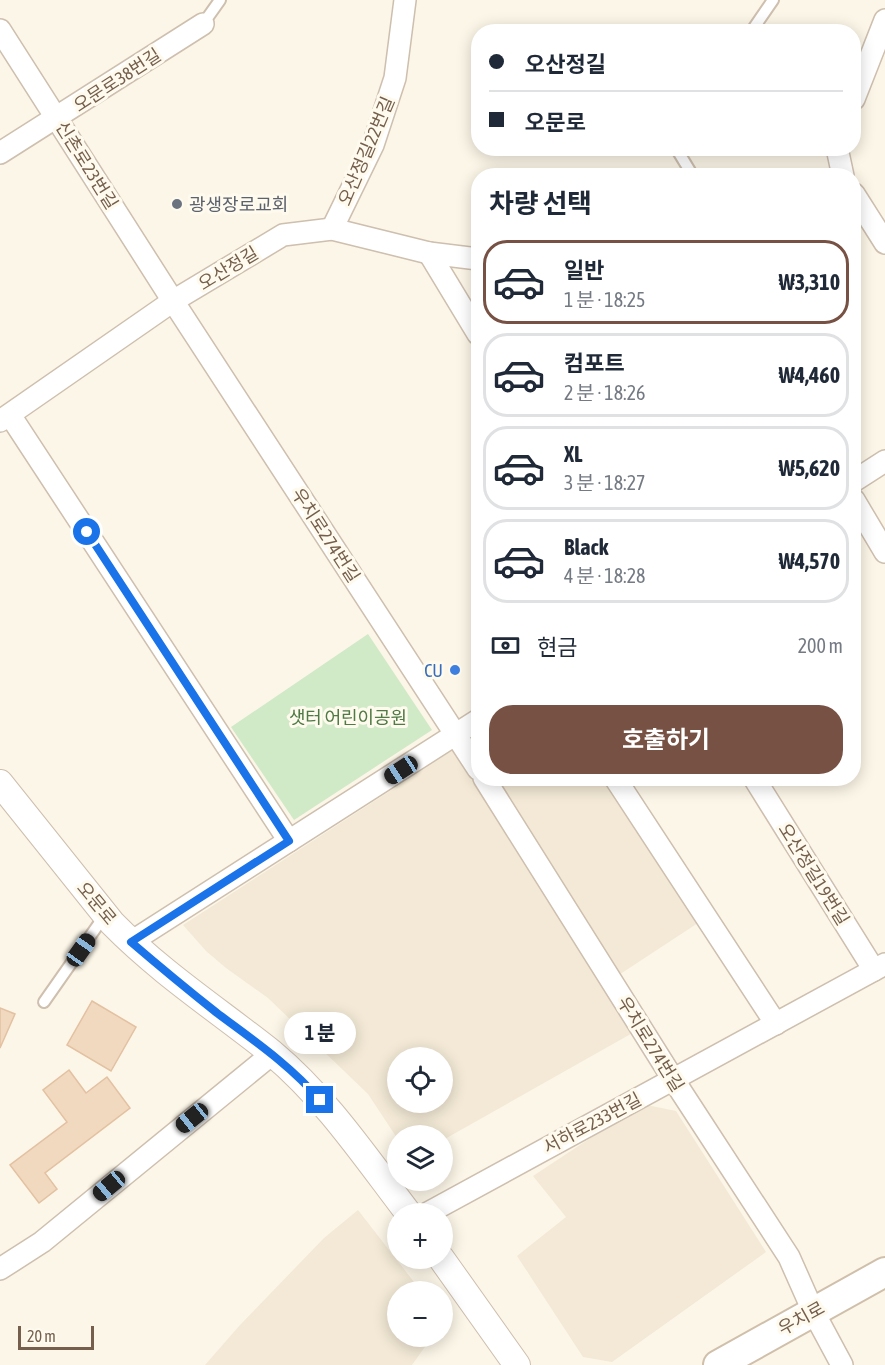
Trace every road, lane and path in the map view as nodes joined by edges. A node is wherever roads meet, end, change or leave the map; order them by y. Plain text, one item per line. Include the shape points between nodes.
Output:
1 (220, 0) edge
2 (405, 0) edge
3 (773, 0) edge
4 (885, 20) edge
5 (203, 24) joint
6 (756, 24) edge
7 (0, 30) edge
8 (861, 81) edge
9 (58, 118) junction
10 (0, 153) edge
11 (861, 205) edge
12 (332, 229) junction
13 (885, 243) edge
14 (429, 253) junction
15 (471, 259) edge
16 (173, 301) junction
17 (471, 322) edge
18 (5, 418) edge
19 (885, 461) edge
20 (861, 476) edge
21 (861, 512) edge
22 (885, 552) edge
23 (471, 724) edge
24 (456, 734) junction
25 (471, 758) edge
26 (0, 783) edge
27 (489, 786) edge
28 (620, 786) edge
29 (759, 786) edge
30 (289, 841) junction
31 (105, 914) junction
32 (131, 942) junction
33 (880, 967) edge
34 (44, 1002) dead end
35 (776, 1024) junction
36 (272, 1054) junction
37 (673, 1079) junction
38 (400, 1203) edge
39 (446, 1203) edge
40 (0, 1269) edge
41 (449, 1269) edge
42 (885, 1272) edge
43 (813, 1311) junction
44 (517, 1365) edge
45 (718, 1365) edge
46 (842, 1365) edge

1 - 5 lane
2 - 12 street, 오산정길22번길 via 395,78 373,144
3 - 6 lane
4 - 8 street
5 - 9 street, 오문로38번길
7 - 9 street, 신촌로23번길
9 - 10 street, 오문로38번길
9 - 16 street, 신촌로23번길
11 - 13 street
12 - 14 street, 오산정길
12 - 16 street, 오산정길 via 284,235
14 - 15 street, 오산정길
14 - 17 street
16 - 18 street, 오산정길
16 - 24 street, 우치로274번길
18 - 30 street, 오산정길 via 138,610
19 - 20 street
21 - 22 street
23 - 24 street
24 - 25 street, 우치로274번길
24 - 30 street
26 - 31 street, 오문로
27 - 37 street, 우치로274번길
28 - 35 street
29 - 33 street, 오산정길19번길
30 - 32 street
31 - 32 street, 오문로
31 - 34 lane
32 - 36 street, 오문로
33 - 35 street, 서하로233번길
35 - 37 street, 서하로233번길
36 - 38 street, 오문로 via 309,1087
36 - 40 street via 42,1242
37 - 39 street, 서하로233번길
37 - 43 street, 우치로274번길 via 789,1257
41 - 44 street
42 - 43 main road, 우치로
43 - 45 main road, 우치로
43 - 46 street, 우치로274번길

